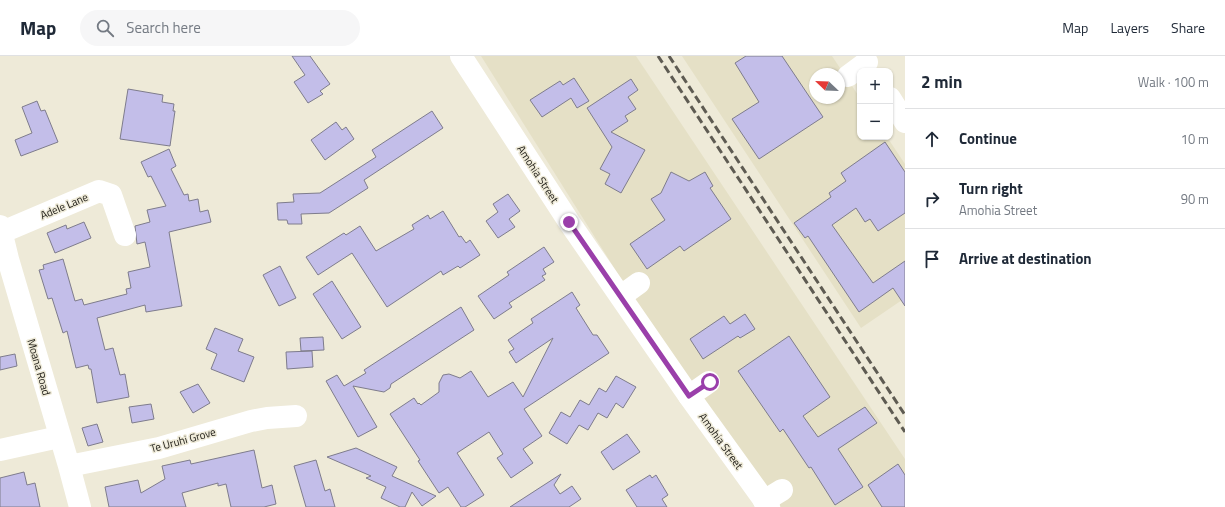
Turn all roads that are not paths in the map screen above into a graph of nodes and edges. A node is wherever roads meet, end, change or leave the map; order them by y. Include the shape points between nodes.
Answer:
1 (461, 56) edge
2 (868, 63) edge
3 (848, 76) dead end
4 (893, 103) edge
5 (905, 122) edge
6 (0, 226) edge
7 (0, 232) edge
8 (125, 235) dead end
9 (639, 283) dead end
10 (621, 296) junction
11 (710, 382) dead end
12 (689, 396) junction
13 (296, 416) dead end
14 (59, 437) junction
15 (0, 450) edge
16 (69, 466) junction
17 (772, 499) edge
18 (80, 507) edge

1 - 10 street, Amohia Street via 569,222
2 - 3 street
4 - 5 street
6 - 7 street, Moana Road
7 - 8 street, Adele Lane via 99,192 111,195
7 - 14 street, Moana Road
9 - 10 street
10 - 12 street, Amohia Street
11 - 12 street
12 - 17 street, Amohia Street
13 - 16 street, Te Uruhi Grove via 250,421 159,448
14 - 15 street
14 - 16 street, Moana Road
16 - 18 street, Moana Road

